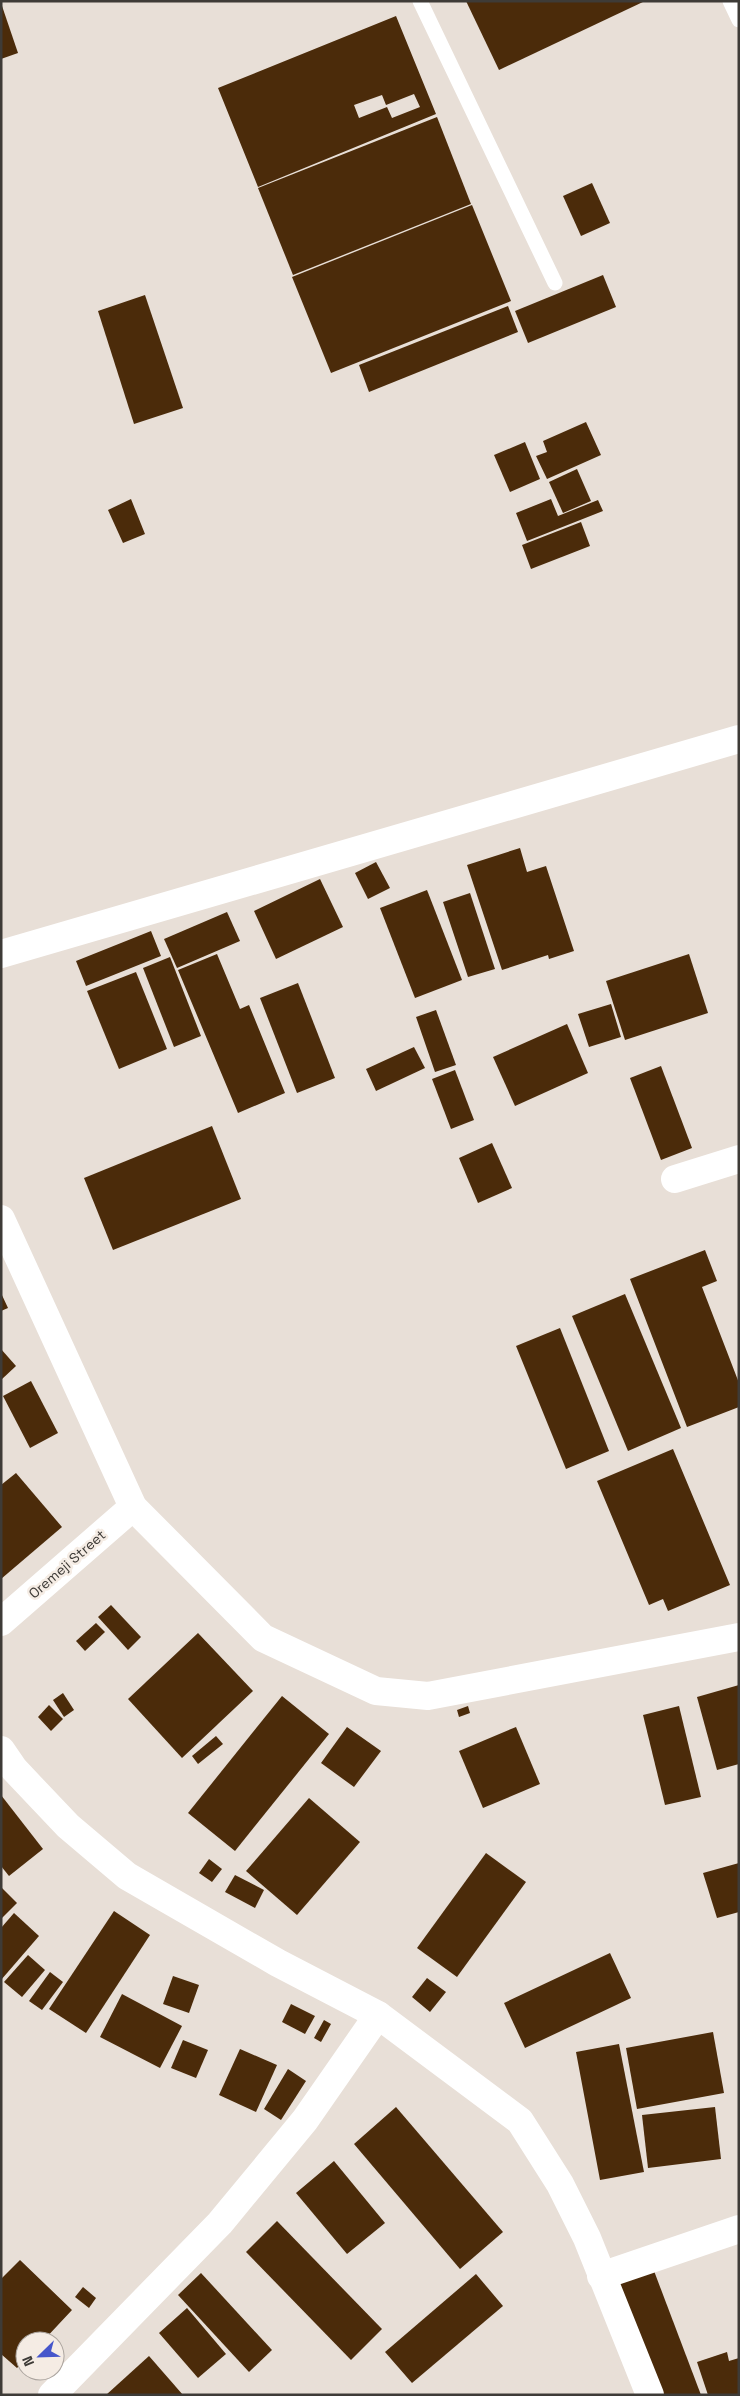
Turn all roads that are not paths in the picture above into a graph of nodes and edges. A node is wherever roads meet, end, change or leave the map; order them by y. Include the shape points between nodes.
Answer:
1 (420, 1) edge
2 (730, 1) edge
3 (739, 20) edge
4 (556, 283) dead end
5 (739, 739) edge
6 (1, 954) edge
7 (739, 1159) edge
8 (675, 1179) dead end
9 (1, 1219) edge
10 (133, 1507) junction
11 (1, 1622) edge
12 (739, 1636) edge
13 (1, 1750) edge
14 (378, 2015) junction
15 (739, 2229) edge
16 (601, 2276) junction
17 (52, 2395) edge
18 (650, 2395) edge

1 - 4 lane
2 - 3 lane
5 - 6 street
7 - 8 street
9 - 10 street
10 - 11 street, Oremeji Street
10 - 12 street via 263,1638 376,1691 428,1696
13 - 14 street via 14,1769 68,1826 126,1876 278,1963
14 - 16 street via 520,2121 560,2184 587,2238
14 - 17 street via 305,2120 220,2222
15 - 16 street
16 - 18 street

